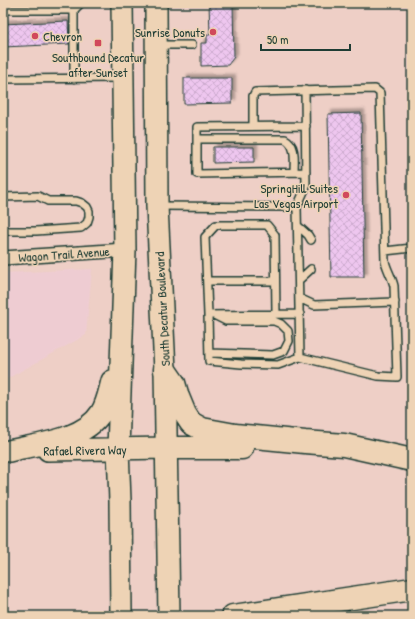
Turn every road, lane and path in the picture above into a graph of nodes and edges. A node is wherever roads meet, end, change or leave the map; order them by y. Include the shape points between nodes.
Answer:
1 (81, 3) edge
2 (122, 3) edge
3 (156, 3) edge
4 (3, 10) edge
5 (74, 10) junction
6 (192, 45) dead end
7 (156, 46) junction
8 (123, 78) junction
9 (74, 79) junction
10 (3, 80) edge
11 (305, 90) junction
12 (253, 126) junction
13 (306, 126) junction
14 (197, 139) junction
15 (294, 172) junction
16 (306, 172) junction
17 (3, 196) edge
18 (157, 206) junction
19 (297, 207) junction
20 (298, 226) junction
21 (3, 231) edge
22 (311, 240) dead end
23 (412, 248) edge
24 (125, 250) junction
25 (385, 251) junction
26 (3, 258) edge
27 (311, 269) dead end
28 (275, 280) junction
29 (299, 280) junction
30 (206, 281) junction
31 (299, 298) junction
32 (395, 302) junction
33 (211, 314) junction
34 (276, 314) junction
35 (300, 314) junction
36 (121, 350) junction
37 (209, 353) junction
38 (300, 357) junction
39 (165, 370) junction
40 (305, 442) junction
41 (167, 448) junction
42 (118, 449) junction
43 (6, 452) edge
44 (412, 460) edge
45 (412, 590) edge
46 (121, 616) edge
47 (169, 616) edge
48 (233, 616) edge

1 - 5 lane
2 - 8 main road
3 - 7 main road, South Decatur Boulevard
4 - 5 lane
5 - 9 lane
6 - 7 lane
7 - 18 main road, South Decatur Boulevard
8 - 9 lane
8 - 24 main road
9 - 10 lane
11 - 12 lane via 255,92
11 - 13 lane
11 - 25 lane via 375,89 380,93
12 - 13 lane
12 - 14 lane via 197,127
13 - 16 lane
14 - 15 lane via 286,139 293,146
14 - 15 lane via 197,174
15 - 16 lane
16 - 19 lane via 306,187
17 - 21 lane via 38,196 48,202 76,201 82,203 89,211 87,223 81,228
18 - 19 lane
18 - 39 main road, South Decatur Boulevard
19 - 20 lane
20 - 22 lane
20 - 29 lane
23 - 25 lane
24 - 26 street, Wagon Trail Avenue
24 - 36 main road
25 - 32 lane via 387,271 394,286
27 - 29 lane
28 - 30 lane
28 - 30 lane via 275,235 266,225 216,225 205,237
28 - 34 lane
29 - 31 lane
30 - 33 lane
31 - 32 lane via 314,305
31 - 35 lane
32 - 38 lane via 397,377 378,376
33 - 34 lane
33 - 37 lane
33 - 37 lane via 226,321 274,321 288,331 289,341 284,351 273,355
34 - 35 lane
35 - 38 lane
36 - 42 main road
36 - 43 main road via 105,406 91,425 75,435
37 - 38 lane via 209,361 278,366
39 - 40 highway via 174,384 185,414 195,426 215,432
39 - 41 main road, South Decatur Boulevard
40 - 41 highway via 256,448
40 - 44 highway via 344,445
41 - 42 main road, Rafael Rivera Way
41 - 47 main road, South Decatur Boulevard
42 - 43 main road, Rafael Rivera Way
42 - 46 main road
45 - 48 highway

